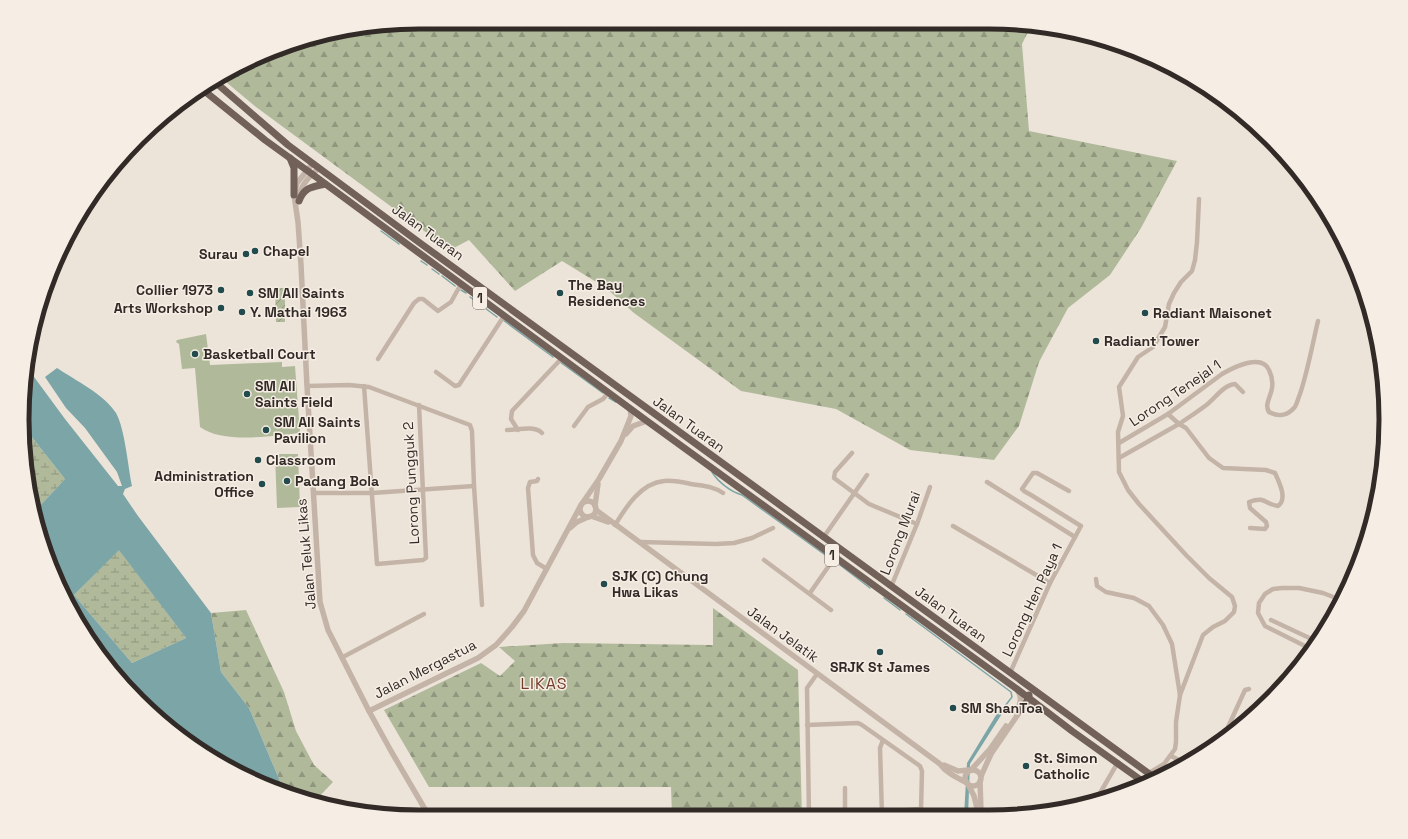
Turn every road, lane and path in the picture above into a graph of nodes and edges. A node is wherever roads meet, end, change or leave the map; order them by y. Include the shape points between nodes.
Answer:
1 (218, 85) edge
2 (207, 93) edge
3 (290, 158) junction
4 (312, 163) junction
5 (319, 168) junction
6 (309, 172) junction
7 (325, 184) junction
8 (297, 198) junction
9 (1199, 199) dead end
10 (420, 243) junction
11 (415, 250) junction
12 (462, 284) junction
13 (504, 316) junction
14 (1318, 321) dead end
15 (378, 359) dead end
16 (560, 360) junction
17 (436, 372) dead end
18 (307, 386) junction
19 (364, 386) junction
20 (609, 392) junction
21 (1243, 392) dead end
22 (635, 400) junction
23 (419, 405) junction
24 (630, 408) junction
25 (1168, 414) junction
26 (647, 421) junction
27 (1179, 424) junction
28 (574, 426) dead end
29 (507, 430) dead end
30 (518, 430) junction
31 (542, 433) dead end
32 (621, 441) junction
33 (1119, 443) junction
34 (852, 453) dead end
35 (1119, 458) junction
36 (867, 475) dead end
37 (538, 479) dead end
38 (599, 479) junction
39 (987, 482) dead end
40 (474, 486) junction
41 (930, 487) dead end
42 (422, 489) junction
43 (1070, 491) dead end
44 (856, 492) junction
45 (313, 493) junction
46 (372, 493) junction
47 (723, 494) dead end
48 (581, 505) junction
49 (595, 508) junction
50 (590, 517) junction
51 (614, 524) junction
52 (917, 524) junction
53 (953, 526) dead end
54 (569, 528) junction
55 (773, 528) dead end
56 (1250, 528) dead end
57 (816, 532) junction
58 (1075, 537) junction
59 (823, 538) junction
60 (639, 542) junction
61 (835, 557) junction
62 (764, 560) dead end
63 (547, 569) junction
64 (1096, 579) dead end
65 (1050, 583) junction
66 (891, 587) junction
67 (810, 593) junction
68 (1336, 598) edge
69 (482, 605) dead end
70 (831, 610) dead end
71 (424, 614) dead end
72 (1271, 620) dead end
73 (1311, 639) edge
74 (1306, 646) edge
75 (343, 657) junction
76 (988, 658) junction
77 (1010, 673) junction
78 (817, 674) junction
79 (1017, 689) junction
80 (1249, 689) dead end
81 (1180, 695) junction
82 (1028, 698) junction
83 (1041, 708) junction
84 (1021, 710) junction
85 (369, 711) junction
86 (807, 725) junction
87 (1228, 728) edge
88 (883, 740) junction
89 (1171, 756) junction
90 (1180, 760) edge
91 (1118, 762) junction
92 (940, 764) junction
93 (970, 770) junction
94 (1149, 773) joint
95 (980, 778) junction
96 (1140, 779) edge
97 (968, 784) junction
98 (845, 788) dead end
99 (1100, 794) edge
100 (425, 810) edge
101 (809, 810) edge
102 (845, 810) edge
103 (882, 810) edge
104 (911, 810) edge
105 (978, 810) edge
106 (981, 810) edge

1 - 4 main road, Jalan Tuaran / 1
2 - 3 main road, Jalan Tuaran / 1
3 - 6 main road, Jalan Tuaran / 1
3 - 8 main road via 294,168
4 - 5 main road, Jalan Tuaran / 1
4 - 6 street
5 - 6 street
5 - 10 main road, Jalan Tuaran / 1
6 - 7 main road, Jalan Tuaran / 1
6 - 8 street via 297,183
7 - 8 main road via 308,189
7 - 11 main road, Jalan Tuaran / 1
8 - 18 street, Jalan Teluk Likas
9 - 33 street via 1198,242 1192,271 1174,293 1161,334 1152,347 1138,357 1119,387 1123,416 1119,425
10 - 11 main road
10 - 22 main road, Jalan Tuaran / 1
11 - 12 main road, Jalan Tuaran / 1
12 - 13 main road, Jalan Tuaran / 1
12 - 15 street via 451,302 438,311 423,299 414,303
13 - 16 main road, Jalan Tuaran / 1
13 - 17 street via 459,385 455,386
14 - 25 street, Lorong Tenejal 1 via 1303,384 1295,407 1290,412 1282,416 1269,412 1266,406 1272,389 1271,374 1267,365 1257,361 1231,368
16 - 20 main road, Jalan Tuaran / 1
16 - 30 street via 512,411 511,419
18 - 19 street
18 - 45 street, Jalan Teluk Likas
19 - 23 street
19 - 46 street
20 - 24 main road, Jalan Tuaran / 1
20 - 28 street via 603,399 588,407
21 - 27 street via 1235,384 1231,384 1207,405
22 - 26 main road via 647,413
22 - 57 main road, Jalan Tuaran / 1
23 - 40 street via 470,425
23 - 42 street, Lorong Pungguk 2
24 - 26 main road, Jalan Tuaran / 1
24 - 32 street, Jalan Mergastua via 631,416
25 - 27 street
25 - 33 street, Lorong Tenejal 1
26 - 32 street, Jalan Mergastua via 631,428
26 - 61 main road, Jalan Tuaran / 1
27 - 35 street
27 - 56 street via 1186,428 1209,458 1223,468 1266,470 1275,473 1282,503 1278,506 1258,499 1249,502 1250,508 1266,522 1267,526 1265,529
29 - 30 street
30 - 31 street via 538,430
32 - 38 street, Jalan Mergastua
33 - 35 street
34 - 44 street via 833,476
35 - 81 street via 1119,472 1135,500 1186,555 1232,597 1236,606 1225,621 1203,635
36 - 44 street
37 - 63 street via 530,482 528,488 533,555 537,563
38 - 48 street, Jalan Mergastua
38 - 49 street, Jalan Mergastua
39 - 58 street
40 - 42 street
40 - 69 street
41 - 52 street, Lorong Murai
42 - 46 street
42 - 46 street, Lorong Pungguk 2 via 426,558 377,564
43 - 58 street via 1037,473 1033,473 1022,489 1081,526
44 - 52 street via 870,504
44 - 59 street
45 - 46 street
45 - 75 street, Jalan Teluk Likas via 320,602 328,630
47 - 51 street via 710,486 670,481 655,482 633,499
48 - 49 street via 590,501
48 - 50 street via 582,515
48 - 54 street, Jalan Mergastua
49 - 50 street via 595,513
49 - 51 street, Jalan Jelatik
50 - 51 street, Jalan Jelatik
50 - 54 street
51 - 60 street, Jalan Jelatik
52 - 66 street, Lorong Murai
53 - 65 street
54 - 63 street, Jalan Mergastua
55 - 60 street via 734,543
57 - 59 main road, Jalan Tuaran / 1
57 - 61 main road via 818,538
58 - 65 street, Lorong Hen Paya 1
59 - 66 main road, Jalan Tuaran / 1
60 - 78 street, Jalan Jelatik
61 - 67 street
61 - 79 main road, Jalan Tuaran / 1
62 - 67 street
63 - 85 street, Jalan Mergastua via 524,611 496,645 478,658
64 - 81 street via 1097,586 1106,592 1134,598 1149,606 1163,625 1172,644
65 - 77 street, Lorong Hen Paya 1
66 - 76 main road, Jalan Tuaran / 1
67 - 70 street
68 - 74 street via 1299,588 1274,589 1265,594 1259,603 1258,613 1265,626
71 - 75 street
72 - 73 street
75 - 85 street, Jalan Teluk Likas
76 - 77 main road, Jalan Tuaran / 1
76 - 82 main road via 1027,690
77 - 94 main road, Jalan Tuaran / 1
78 - 86 street via 807,688
78 - 92 street, Jalan Jelatik
79 - 82 main road, Jalan Tuaran / 1
79 - 93 street via 1021,697 1018,708 990,749
80 - 87 street via 1245,690
81 - 89 street via 1175,749
82 - 83 main road, Jalan Tuaran / 1
82 - 84 main road
83 - 84 street via 1030,706
83 - 91 main road, Jalan Tuaran / 1
84 - 95 street via 991,754
85 - 100 street, Jalan Teluk Likas
86 - 88 street via 858,724
86 - 101 street
88 - 103 street via 880,748
88 - 104 street via 920,766 922,807
89 - 90 street
89 - 94 street via 1164,764
91 - 96 main road, Jalan Tuaran / 1
91 - 99 street
92 - 93 street, Jalan Jelatik via 958,771
92 - 97 street, Jalan Jelatik
93 - 95 street via 976,770
93 - 97 street via 965,776
95 - 97 street via 975,785
95 - 106 street
97 - 105 street
98 - 102 street

